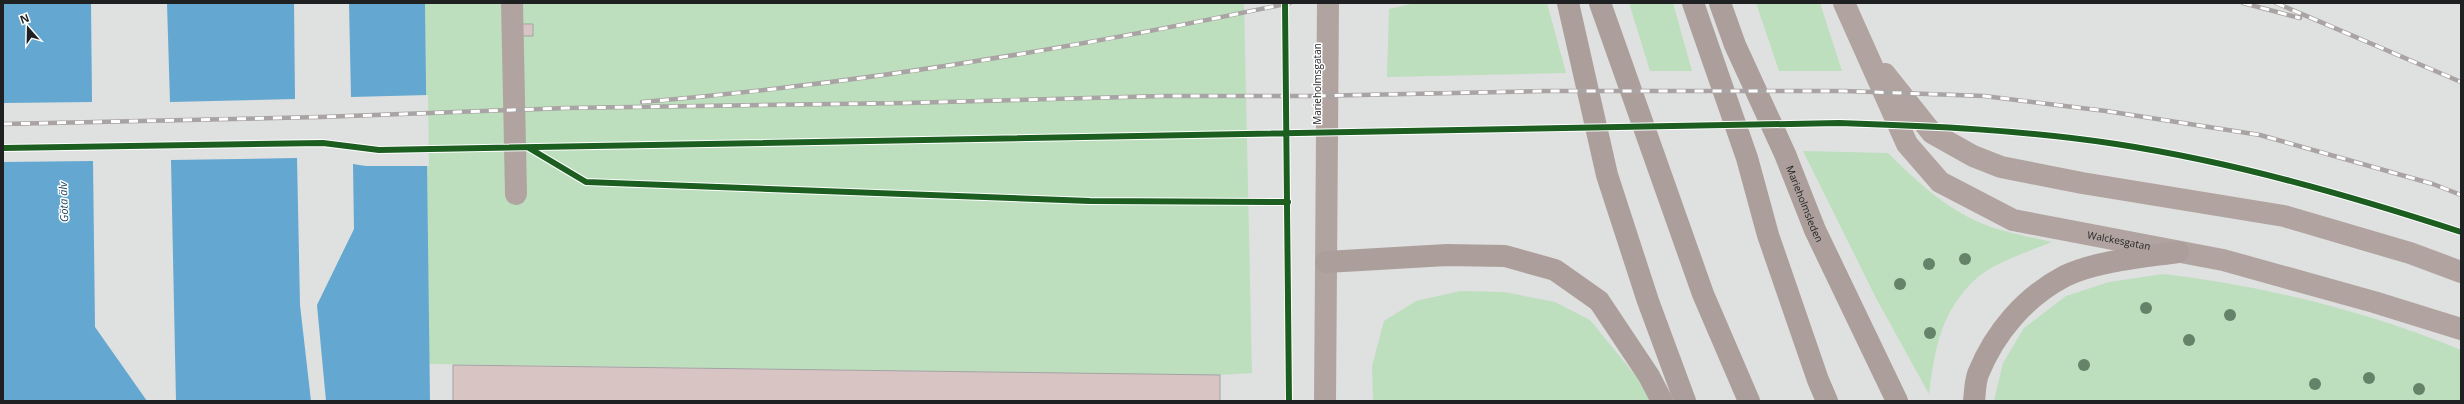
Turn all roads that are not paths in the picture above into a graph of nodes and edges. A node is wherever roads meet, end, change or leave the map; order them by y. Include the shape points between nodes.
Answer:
1 (512, 3) edge
2 (1328, 3) edge
3 (1568, 3) edge
4 (1600, 3) edge
5 (1693, 3) edge
6 (1720, 3) edge
7 (1844, 3) edge
8 (1860, 40) junction
9 (516, 194) dead end
10 (2178, 252) junction
11 (1326, 262) junction
12 (2461, 272) edge
13 (2461, 329) edge
14 (1325, 401) edge
15 (1662, 401) edge
16 (1685, 401) edge
17 (1749, 401) edge
18 (1827, 401) edge
19 (1897, 401) edge
20 (1974, 401) edge

1 - 9 street
2 - 11 street, Marieholmsgatan
3 - 16 highway via 1606,175
4 - 17 highway via 1703,294
5 - 18 highway via 1747,158 1768,234
6 - 19 highway, Marieholmsleden via 1735,45 1785,154 1815,230
7 - 8 street, Walckesgatan
8 - 10 street, Walckesgatan via 1907,144 1940,182 2013,220
8 - 12 street, Walckesgatan via 1932,132 1973,156 2002,167 2075,182 2284,216 2410,253
10 - 13 street, Walckesgatan via 2222,260
10 - 20 highway via 2117,260 2066,276 2032,298 2002,328 1978,375
11 - 14 street, Marieholmsgatan
11 - 15 highway via 1447,255 1505,256 1555,270 1600,301 1649,376

